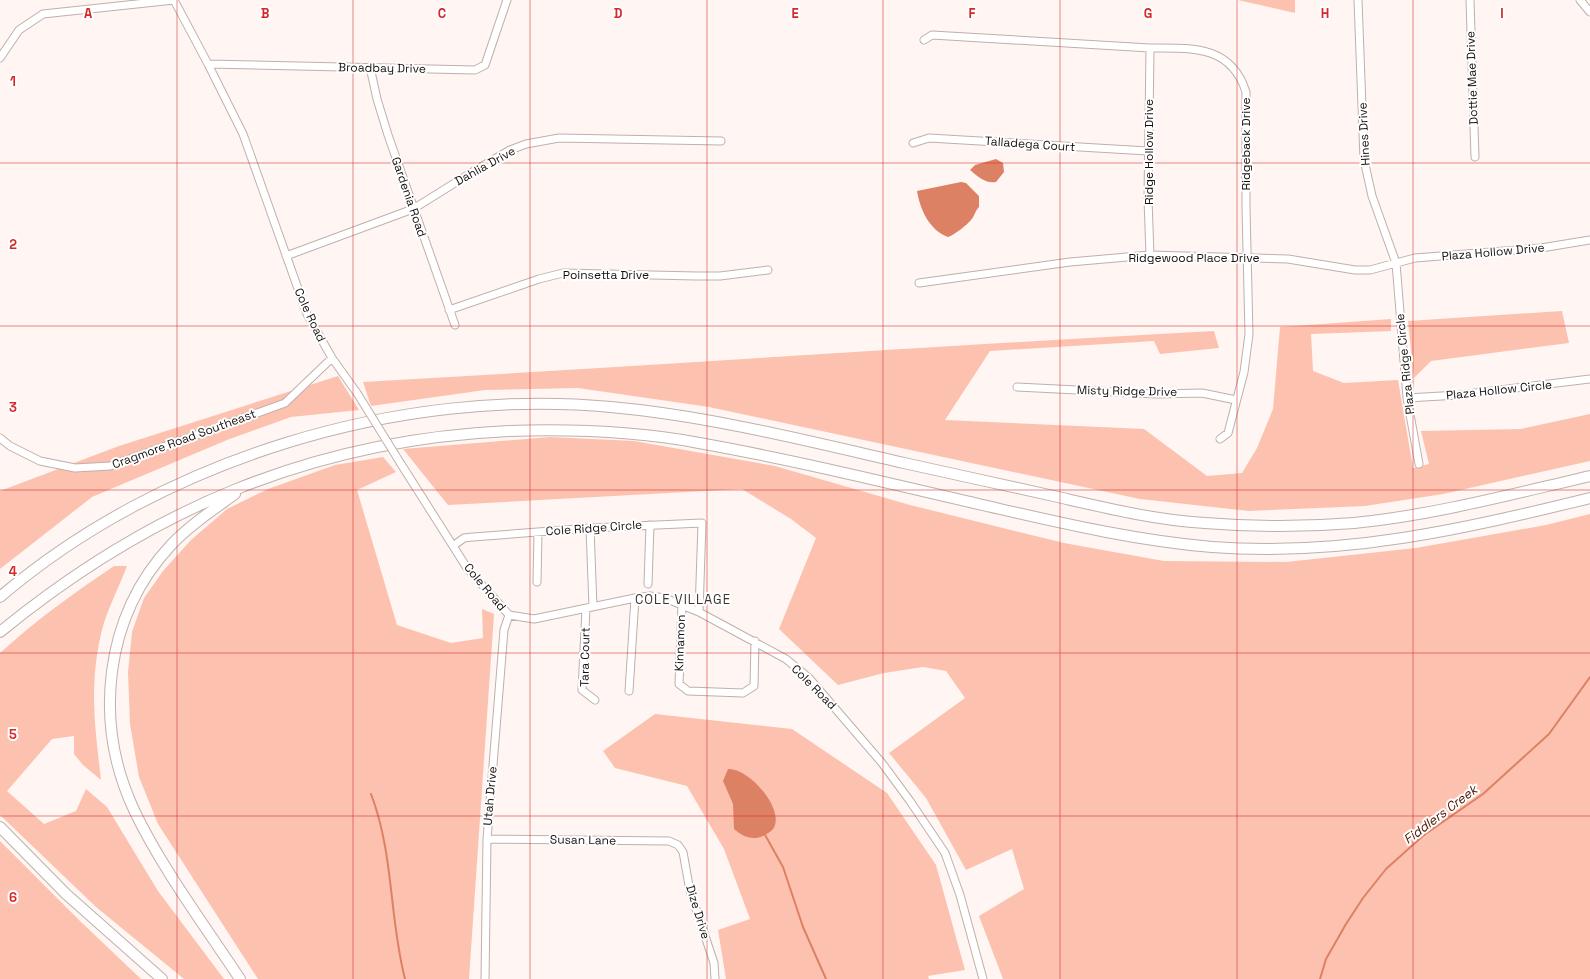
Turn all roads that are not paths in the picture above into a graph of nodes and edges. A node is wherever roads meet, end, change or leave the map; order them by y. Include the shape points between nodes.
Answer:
1 (174, 0) edge
2 (506, 0) edge
3 (1358, 0) edge
4 (1470, 0) edge
5 (1580, 0) edge
6 (1590, 12) edge
7 (924, 40) dead end
8 (1150, 48) junction
9 (0, 58) edge
10 (208, 64) junction
11 (370, 67) junction
12 (721, 140) dead end
13 (913, 143) dead end
14 (1148, 151) junction
15 (1475, 157) dead end
16 (413, 209) junction
17 (1590, 240) edge
18 (1150, 255) junction
19 (286, 256) junction
20 (1246, 257) junction
21 (1396, 262) junction
22 (768, 270) dead end
23 (919, 283) dead end
24 (449, 310) junction
25 (455, 325) dead end
26 (332, 358) junction
27 (1590, 379) edge
28 (1017, 387) dead end
29 (1407, 398) junction
30 (1236, 400) junction
31 (0, 438) edge
32 (1220, 440) dead end
33 (1419, 464) dead end
34 (1590, 476) edge
35 (253, 482) junction
36 (1590, 498) edge
37 (650, 525) junction
38 (590, 528) junction
39 (538, 532) junction
40 (453, 546) junction
41 (537, 582) dead end
42 (648, 584) dead end
43 (0, 597) edge
44 (635, 598) junction
45 (682, 605) junction
46 (591, 607) junction
47 (699, 612) junction
48 (509, 615) junction
49 (0, 632) edge
50 (755, 645) junction
51 (629, 691) dead end
52 (595, 700) dead end
53 (0, 827) edge
54 (487, 839) junction
55 (678, 845) joint
56 (162, 979) edge
57 (240, 979) edge
58 (485, 979) edge
59 (715, 979) edge
60 (983, 979) edge

1 - 9 street via 43,14 19,30
1 - 10 street, Cole Road
2 - 11 street, Broadbay Drive via 485,65 475,70
3 - 21 street, Hines Drive via 1364,160 1372,196
4 - 15 street, Dottie Mae Drive
5 - 6 street
7 - 8 street, Ridgeback Drive via 932,35
8 - 14 street, Ridge Hollow Drive
8 - 20 street, Ridgeback Drive via 1205,51 1221,56 1232,65 1241,78 1246,92
10 - 11 street, Broadbay Drive
10 - 19 street, Cole Road via 243,134
11 - 16 street, Gardenia Road via 376,99
12 - 16 street, Dahlia Drive via 559,138 526,144 474,170
13 - 14 street, Talladega Court via 929,138
14 - 18 street, Ridge Hollow Drive
16 - 19 street, Dahlia Drive
16 - 24 street, Gardenia Road
17 - 21 street, Plaza Hollow Drive via 1541,248 1415,258
18 - 20 street, Ridgewood Place Drive
18 - 23 street, Ridgewood Place Drive via 1070,262
19 - 26 street, Cole Road via 307,314
20 - 21 street, Ridgewood Place Drive via 1294,260 1362,270 1377,269
20 - 30 street, Ridgeback Drive via 1249,334 1245,366
21 - 29 street, Plaza Ridge Circle
22 - 24 street, Poinsetta Drive via 704,276 563,273
24 - 25 street, Gardenia Road
26 - 31 street, Cragmore Road Southeast via 285,403 110,466 75,468 40,461
26 - 40 street, Cole Road, bridge
27 - 29 street, Plaza Hollow Circle via 1459,395
28 - 30 street, Misty Ridge Drive via 1157,394 1202,393
29 - 33 street, Plaza Ridge Circle
30 - 32 street, Ridgeback Drive via 1228,433
34 - 43 highway via 1427,513 1353,523 1276,526 1201,523 1128,513 681,415 550,404 462,407 388,418 315,434 262,450 214,469 169,488 101,525
35 - 36 highway via 310,462 420,439 485,432 554,430 624,433 695,442 1090,530 1216,547 1323,547 1409,538 1475,526
35 - 49 highway via 175,516 122,546 71,577
35 - 57 highway via 186,530 146,578 135,595 122,628 112,666 109,698 114,751 134,810 171,874
37 - 38 street, Cole Ridge Circle
37 - 42 street, Cole Ridge Circle
37 - 47 street, Cole Ridge Circle via 702,523
38 - 39 street, Cole Ridge Circle
38 - 46 street
39 - 40 street, Cole Ridge Circle via 464,538
39 - 41 street
40 - 48 street, Cole Road via 467,568
44 - 45 street, Cole Road via 666,598
44 - 46 street, Cole Road
44 - 51 street
45 - 47 street, Cole Road
45 - 50 street, Kinnamon via 679,684 688,691 743,693 754,686
46 - 48 street, Cole Road via 534,619
46 - 52 street, Tara Court via 582,690
47 - 50 street, Cole Road
48 - 54 street, Utah Drive via 504,630
50 - 60 street, Cole Road via 786,659 809,678 882,763 936,837 950,866
53 - 56 highway via 66,894
54 - 55 street, Susan Lane via 669,841
54 - 58 street, Utah Drive
55 - 59 street, Dize Drive via 683,852 690,891 714,963

